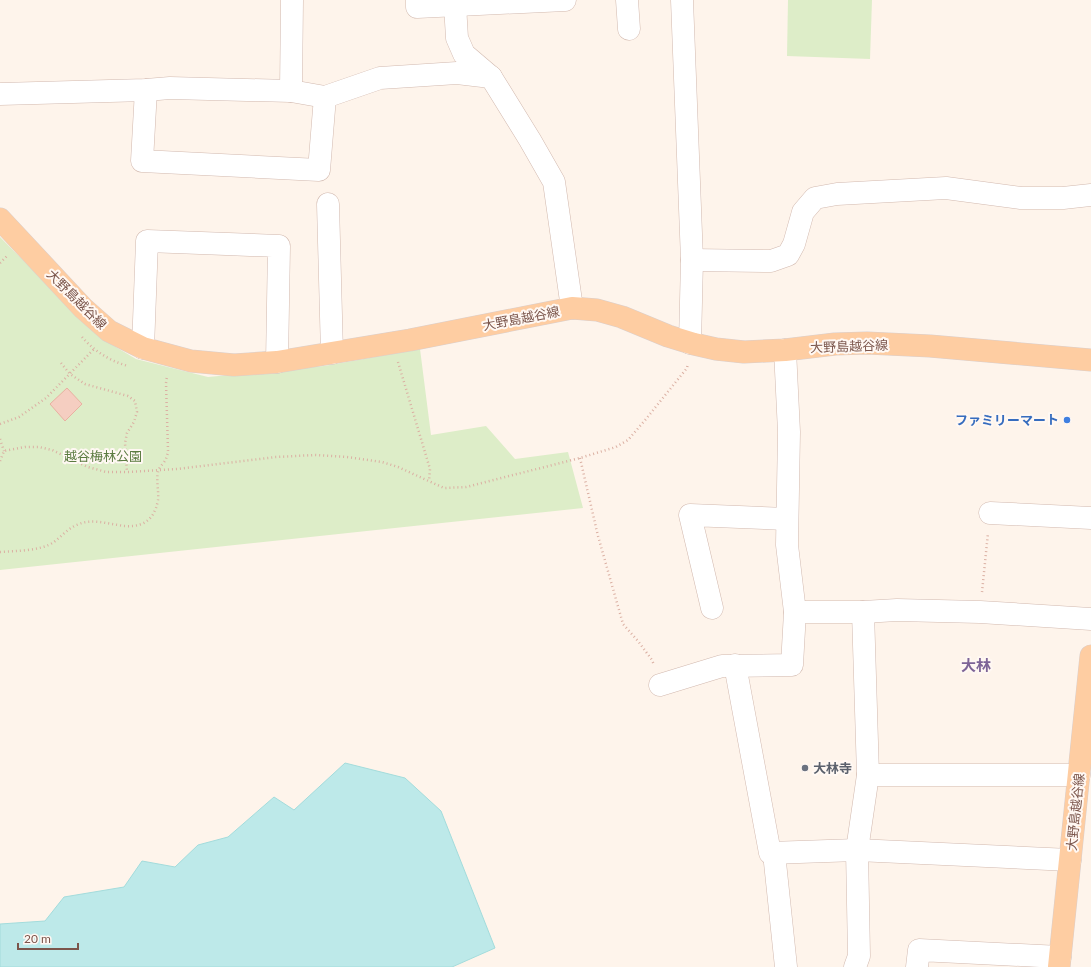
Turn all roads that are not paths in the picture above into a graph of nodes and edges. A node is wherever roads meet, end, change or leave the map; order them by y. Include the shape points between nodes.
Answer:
1 (292, 0) edge
2 (417, 0) edge
3 (565, 0) edge
4 (627, 0) edge
5 (682, 0) edge
6 (455, 5) junction
7 (628, 29) dead end
8 (491, 77) junction
9 (146, 90) junction
10 (291, 91) junction
11 (0, 94) edge
12 (325, 97) junction
13 (1091, 195) edge
14 (328, 204) dead end
15 (0, 219) edge
16 (692, 260) junction
17 (572, 308) junction
18 (143, 348) junction
19 (785, 350) junction
20 (690, 352) junction
21 (332, 353) junction
22 (1091, 360) edge
23 (277, 362) junction
24 (990, 513) road end
25 (1091, 518) edge
26 (786, 519) junction
27 (712, 608) dead end
28 (795, 612) junction
29 (863, 612) junction
30 (1091, 619) edge
31 (1091, 656) edge
32 (735, 665) junction
33 (660, 685) road end
34 (868, 775) junction
35 (1083, 777) edge
36 (857, 850) junction
37 (774, 853) junction
38 (1070, 860) junction
39 (1059, 962) edge
40 (786, 967) edge
41 (855, 967) edge
42 (917, 967) edge

1 - 10 street
2 - 6 street via 417,7
3 - 6 street
4 - 7 street
5 - 16 street
6 - 8 street via 457,38 464,54
8 - 12 street via 457,73 380,78
8 - 17 street via 554,182
9 - 10 street via 170,88
9 - 11 street
9 - 12 street via 142,161 319,170
10 - 12 street
13 - 16 street via 1021,198 946,188 837,194 815,198 803,212 794,244 788,255 771,261
14 - 21 street
15 - 18 main road, 大野島越谷線 via 88,313 109,331
16 - 20 street
17 - 20 main road, 大野島越谷線 via 597,310 622,317 668,336
17 - 21 main road, 大野島越谷線 via 418,339
18 - 23 main road, 大野島越谷線 via 190,361 234,365
18 - 23 street via 147,242 279,246
19 - 20 main road, 大野島越谷線 via 744,352 716,349
19 - 22 main road, 大野島越谷線 via 867,343
19 - 26 street via 789,432
21 - 23 main road, 大野島越谷線
24 - 25 street
26 - 27 street via 690,514
26 - 28 street via 786,545
28 - 29 street
28 - 32 street via 792,665
29 - 30 street via 980,612
29 - 34 street
31 - 35 main road, 大野島越谷線
32 - 33 street via 722,666
32 - 37 street via 770,853
34 - 35 street
34 - 36 street
35 - 38 main road, 大野島越谷線
36 - 37 street
36 - 38 street
36 - 41 street via 859,956
37 - 40 street
38 - 39 main road, 大野島越谷線
39 - 42 street via 919,950

